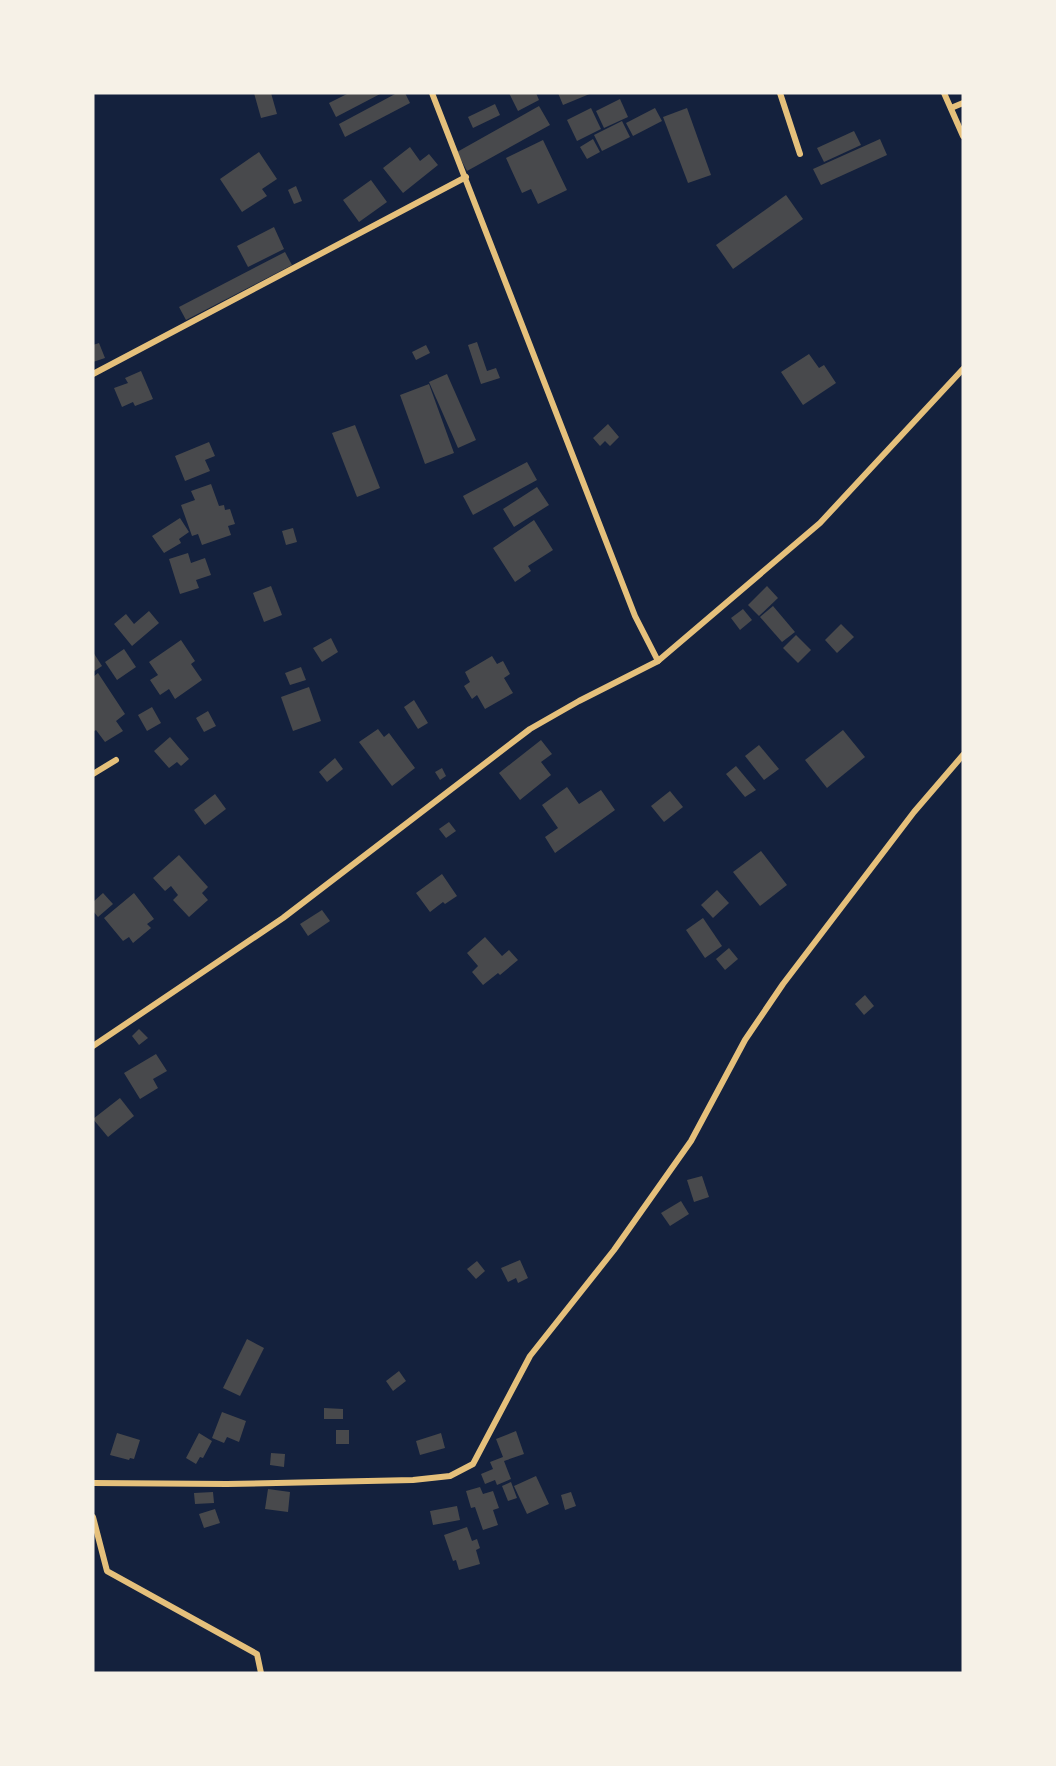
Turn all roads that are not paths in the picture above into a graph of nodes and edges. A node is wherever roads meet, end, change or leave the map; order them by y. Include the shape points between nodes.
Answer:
1 (432, 93) edge
2 (780, 93) edge
3 (944, 93) edge
4 (963, 103) edge
5 (951, 108) junction
6 (963, 136) edge
7 (800, 154) dead end
8 (466, 177) junction
9 (963, 369) edge
10 (93, 374) edge
11 (658, 661) junction
12 (963, 755) edge
13 (116, 760) dead end
14 (93, 774) edge
15 (93, 1046) edge
16 (93, 1483) edge
17 (93, 1517) edge
18 (261, 1673) edge

1 - 8 street
2 - 7 street
3 - 5 street
4 - 5 street
5 - 6 street
8 - 10 street
8 - 11 street via 635,616
9 - 11 street via 820,523
11 - 15 street via 530,729 283,918
12 - 16 street via 914,812 783,984 745,1040 691,1141 614,1250 530,1356 472,1464 450,1476 413,1480
13 - 14 street
17 - 18 street via 106,1571 257,1654

